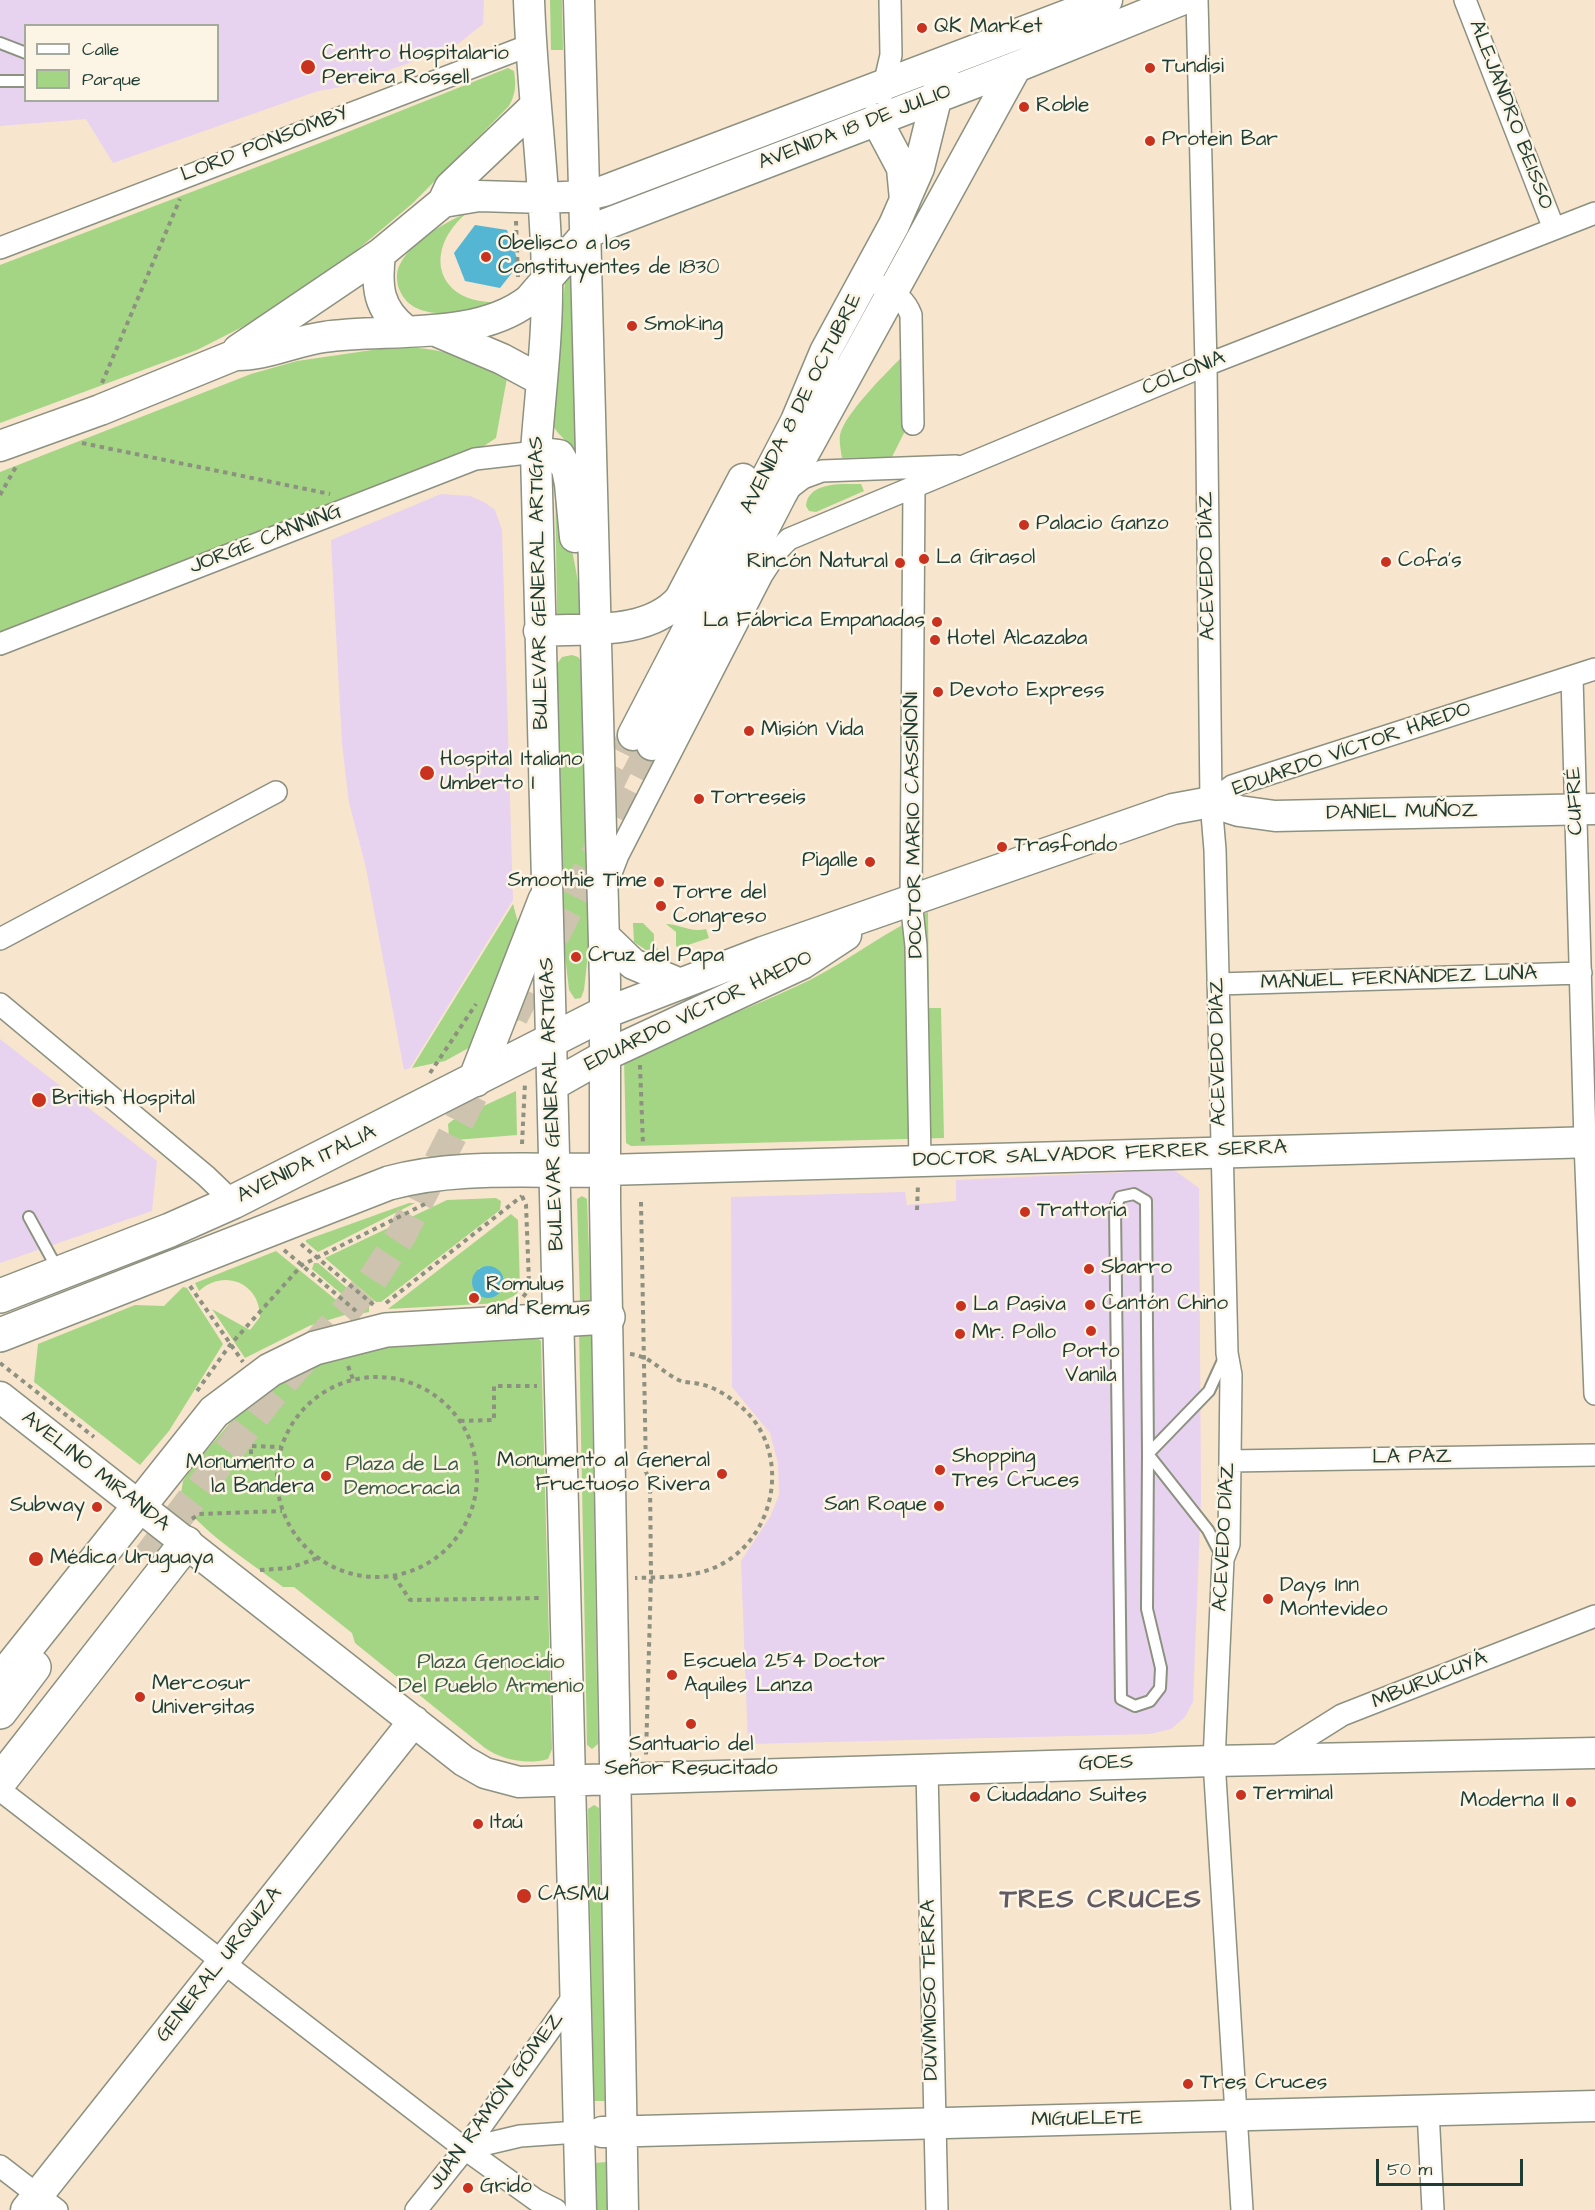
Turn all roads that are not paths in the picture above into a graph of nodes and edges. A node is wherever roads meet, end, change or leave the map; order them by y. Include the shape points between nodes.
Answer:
1 (529, 0) edge
2 (579, 0) edge
3 (890, 0) edge
4 (1107, 0) edge
5 (1181, 0) edge
6 (1197, 0) edge
7 (1466, 0) edge
8 (0, 43) edge
9 (530, 45) junction
10 (24, 52) edge
11 (945, 63) junction
12 (1016, 67) junction
13 (0, 81) edge
14 (24, 81) edge
15 (885, 86) junction
16 (937, 96) junction
17 (534, 107) junction
18 (876, 119) junction
19 (584, 196) junction
20 (544, 198) junction
21 (905, 200) junction
22 (443, 202) junction
23 (1595, 213) edge
24 (1554, 229) junction
25 (586, 234) junction
26 (0, 248) edge
27 (380, 254) junction
28 (866, 278) junction
29 (533, 282) junction
30 (892, 292) junction
31 (405, 330) junction
32 (436, 331) junction
33 (234, 355) junction
34 (1206, 365) junction
35 (813, 377) junction
36 (541, 380) junction
37 (914, 424) dead end
38 (0, 446) edge
39 (536, 452) junction
40 (959, 466) junction
41 (914, 489) junction
42 (781, 495) junction
43 (594, 580) junction
44 (596, 628) junction
45 (539, 632) junction
46 (0, 644) edge
47 (1595, 669) edge
48 (1572, 677) junction
49 (276, 792) dead end
50 (1211, 802) junction
51 (1586, 810) edge
52 (602, 895) junction
53 (545, 900) junction
54 (911, 901) junction
55 (872, 915) junction
56 (604, 936) junction
57 (0, 939) edge
58 (1581, 973) junction
59 (678, 983) junction
60 (1218, 984) junction
61 (0, 1004) edge
62 (606, 1013) junction
63 (552, 1042) junction
64 (606, 1054) junction
65 (475, 1080) junction
66 (553, 1085) junction
67 (1590, 1142) edge
68 (1221, 1151) junction
69 (920, 1160) junction
70 (605, 1170) junction
71 (554, 1171) junction
72 (233, 1202) junction
73 (28, 1217) dead end
74 (60, 1272) junction
75 (0, 1296) edge
76 (608, 1317) junction
77 (560, 1319) junction
78 (0, 1335) edge
79 (1227, 1353) junction
80 (1595, 1394) edge
81 (0, 1397) edge
82 (1148, 1454) junction
83 (1595, 1455) edge
84 (1230, 1461) junction
85 (138, 1506) junction
86 (180, 1539) junction
87 (1223, 1559) junction
88 (1595, 1616) edge
89 (0, 1681) edge
90 (0, 1712) edge
91 (414, 1721) junction
92 (0, 1749) edge
93 (1595, 1753) edge
94 (1272, 1760) junction
95 (1214, 1761) junction
96 (927, 1770) junction
97 (617, 1779) junction
98 (0, 1781) edge
99 (572, 1781) junction
100 (0, 1790) edge
101 (222, 1960) junction
102 (576, 1993) junction
103 (1595, 2106) edge
104 (1428, 2110) junction
105 (1238, 2117) junction
106 (934, 2124) junction
107 (622, 2131) junction
108 (578, 2132) junction
109 (465, 2149) junction
110 (0, 2166) edge
111 (40, 2205) edge
112 (416, 2210) edge
113 (555, 2210) edge
114 (581, 2210) edge
115 (623, 2210) edge
116 (937, 2210) edge
117 (1242, 2210) edge
118 (1433, 2210) edge

1 - 9 main road, BULEVAR GENERAL ARTIGAS
2 - 19 main road
3 - 15 street via 891,55
4 - 11 main road, AVENIDA 18 DE JULIO
5 - 12 main road, AVENIDA 18 DE JULIO
6 - 34 street, ACEVEDO DÍAZ
7 - 24 street, ALEJANDRO BEISSO
8 - 10 lane
9 - 17 main road, BULEVAR GENERAL ARTIGAS
9 - 26 street, LORD PONSOMBY
11 - 15 main road, AVENIDA 18 DE JULIO
11 - 16 main road, AVENIDA 8 DE OCTUBRE
12 - 16 main road, AVENIDA 18 DE JULIO
12 - 30 main road, AVENIDA 8 DE OCTUBRE
13 - 14 lane
15 - 18 street
15 - 19 main road, AVENIDA 18 DE JULIO
16 - 18 main road, AVENIDA 18 DE JULIO
16 - 21 main road, AVENIDA 8 DE OCTUBRE via 920,168
17 - 20 main road, BULEVAR GENERAL ARTIGAS
17 - 22 main road via 450,187
18 - 21 main road via 902,168
18 - 25 main road, AVENIDA 18 DE JULIO
19 - 20 main road, AVENIDA 18 DE JULIO
19 - 25 main road
20 - 22 main road via 479,196
20 - 29 main road, BULEVAR GENERAL ARTIGAS
21 - 28 main road, AVENIDA 8 DE OCTUBRE
22 - 27 main road
23 - 24 street, COLONIA
24 - 34 street, COLONIA
25 - 29 main road, AVENIDA 18 DE JULIO
25 - 43 main road
27 - 31 main road via 381,299 386,312
27 - 33 main road via 241,346
28 - 30 street
28 - 35 main road, AVENIDA 8 DE OCTUBRE
29 - 32 main road via 529,300 507,313 477,324
29 - 36 main road, BULEVAR GENERAL ARTIGAS
30 - 37 street via 907,305 910,315
30 - 42 main road, AVENIDA 8 DE OCTUBRE
31 - 32 main road
31 - 33 main road via 321,338
32 - 36 main road
33 - 38 main road
34 - 40 street, COLONIA
34 - 50 street, ACEVEDO DÍAZ
35 - 42 main road, AVENIDA 8 DE OCTUBRE via 796,421 643,740
35 - 44 main road via 777,418 675,604 658,618 641,624
36 - 39 main road, BULEVAR GENERAL ARTIGAS
39 - 43 main road via 559,455 567,469 580,556
39 - 45 main road, BULEVAR GENERAL ARTIGAS
39 - 46 street, JORGE CANNING via 475,459
40 - 41 street, COLONIA
40 - 42 street, AVENIDA 8 DE OCTUBRE via 822,471 803,478
41 - 52 street, COLONIA via 800,532 779,549 632,828
41 - 54 street, DOCTOR MARIO CASSINONI
43 - 44 main road
44 - 45 main road
44 - 52 main road
45 - 53 main road, BULEVAR GENERAL ARTIGAS
47 - 48 street, EDUARDO VÍCTOR HAEDO
48 - 50 street, EDUARDO VÍCTOR HAEDO via 1232,786
48 - 51 street, CUFRÉ
49 - 57 street
50 - 51 main road, DANIEL MUÑOZ via 1275,816
50 - 54 main road, EDUARDO VÍCTOR HAEDO via 1173,809
50 - 60 street, ACEVEDO DÍAZ
51 - 58 street, CUFRÉ
52 - 56 main road
53 - 63 main road, BULEVAR GENERAL ARTIGAS
53 - 65 main road
54 - 55 main road, EDUARDO VÍCTOR HAEDO
54 - 69 street, DOCTOR MARIO CASSINONI via 916,946
55 - 59 main road, EDUARDO VÍCTOR HAEDO
55 - 64 main road, EDUARDO VÍCTOR HAEDO via 802,964
56 - 59 main road via 633,964
56 - 62 main road
58 - 60 street, MANUEL FERNÁNDEZ LUNA
58 - 67 street, CUFRÉ
59 - 62 main road, EDUARDO VÍCTOR HAEDO
60 - 68 street, ACEVEDO DÍAZ
61 - 72 street
62 - 63 main road, AVENIDA ITALIA
62 - 64 main road
63 - 65 main road, AVENIDA ITALIA
63 - 66 main road, BULEVAR GENERAL ARTIGAS
64 - 66 main road, EDUARDO VÍCTOR HAEDO
64 - 70 main road
65 - 72 main road, AVENIDA ITALIA
66 - 71 main road, BULEVAR GENERAL ARTIGAS
67 - 68 main road, DOCTOR SALVADOR FERRER SERRA
67 - 80 street, CUFRÉ
68 - 69 main road, DOCTOR SALVADOR FERRER SERRA
68 - 79 street, ACEVEDO DÍAZ
69 - 70 main road, DOCTOR SALVADOR FERRER SERRA
70 - 71 main road, AVENIDA ITALIA
70 - 76 main road
71 - 77 main road, BULEVAR GENERAL ARTIGAS
71 - 78 main road, AVENIDA ITALIA via 417,1176 389,1183
72 - 74 main road, AVENIDA ITALIA
73 - 74 lane
74 - 75 main road, AVENIDA ITALIA
76 - 77 main road
76 - 97 main road
77 - 85 main road via 386,1330 292,1357 214,1412
77 - 99 main road, BULEVAR GENERAL ARTIGAS
79 - 82 lane via 1209,1391
79 - 84 street, ACEVEDO DÍAZ via 1231,1375
81 - 85 main road, AVELINO MIRANDA
82 - 82 lane via 1146,1201 1134,1194 1120,1197 1115,1208 1121,1698 1135,1706 1150,1701 1160,1688 1161,1668 1147,1609
82 - 87 lane via 1208,1530
83 - 84 street, LA PAZ
84 - 87 street, ACEVEDO DÍAZ via 1229,1544
85 - 86 main road, AVELINO MIRANDA
85 - 89 main road
86 - 91 main road, AVELINO MIRANDA
86 - 98 main road
87 - 95 street, ACEVEDO DÍAZ
88 - 94 street, MBURUCUYÁ via 1342,1715
90 - 92 main road via 137,1552
91 - 99 main road, AVELINO MIRANDA via 485,1773 519,1782
91 - 101 main road, GENERAL URQUIZA
93 - 94 main road, GOES
94 - 95 main road, GOES
95 - 96 main road, GOES
95 - 105 street, ACEVEDO DÍAZ
96 - 97 main road, GOES
96 - 106 street, DUVIMIOSO TERRA
97 - 99 main road, AVELINO MIRANDA
97 - 107 main road
99 - 102 main road, BULEVAR GENERAL ARTIGAS
100 - 101 street
101 - 109 street
101 - 111 main road, GENERAL URQUIZA
102 - 108 main road, BULEVAR GENERAL ARTIGAS
102 - 109 street, JUAN RAMÓN GÓMEZ
103 - 104 main road, MIGUELETE
104 - 105 main road, MIGUELETE
104 - 118 street
105 - 106 main road, MIGUELETE
105 - 117 street, ACEVEDO DÍAZ
106 - 107 main road, MIGUELETE
106 - 116 street, DUVIMIOSO TERRA
107 - 108 main road, MIGUELETE
107 - 115 main road
108 - 109 street via 520,2136
108 - 114 main road, BULEVAR GENERAL ARTIGAS
109 - 112 street, JUAN RAMÓN GÓMEZ
109 - 113 street
110 - 111 street

